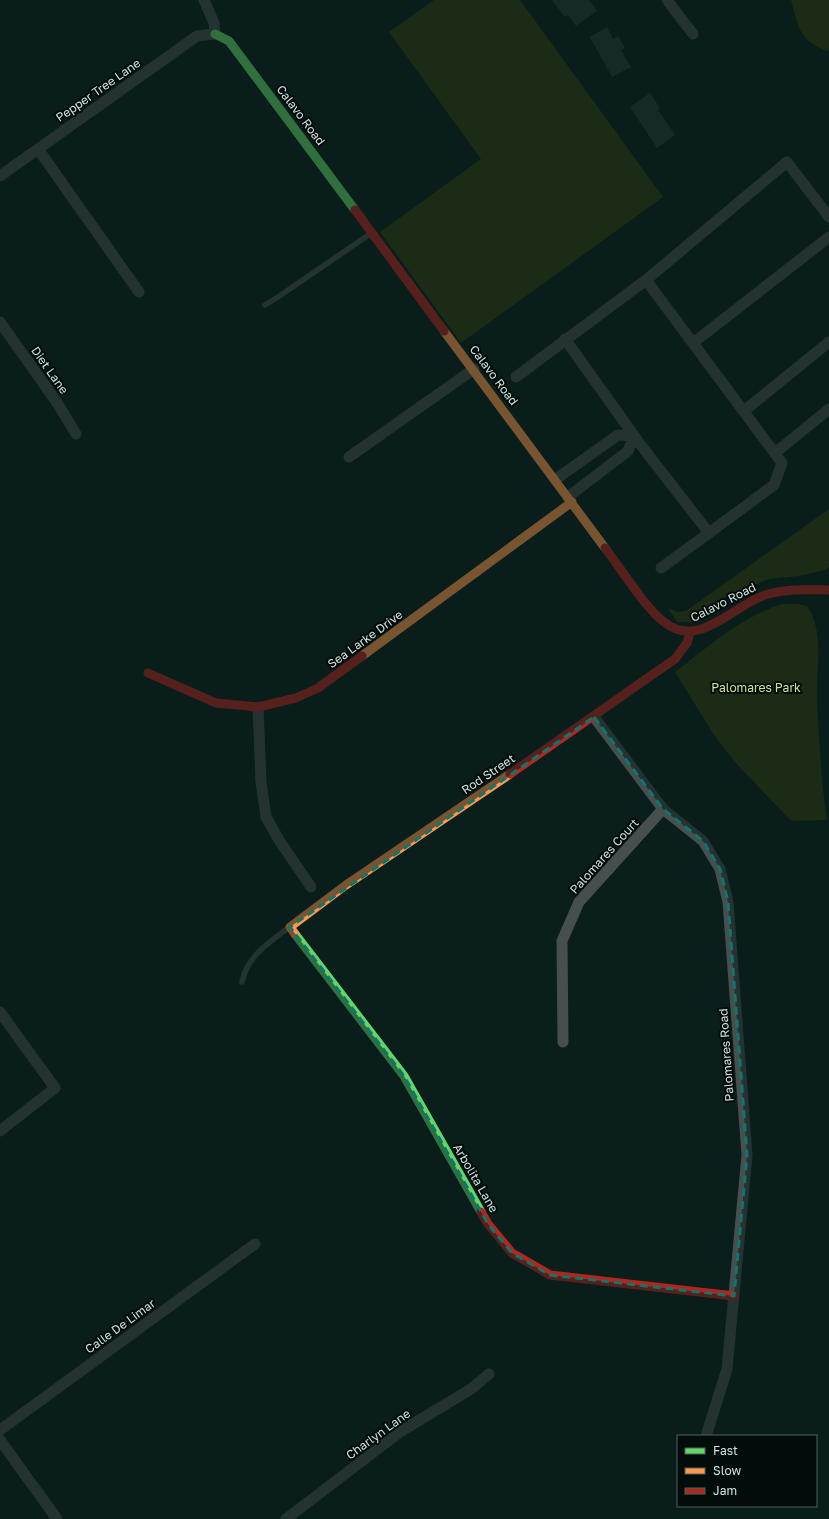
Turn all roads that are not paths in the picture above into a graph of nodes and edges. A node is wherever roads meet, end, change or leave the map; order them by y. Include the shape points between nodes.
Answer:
1 (204, 0) edge
2 (667, 0) edge
3 (216, 34) junction
4 (693, 34) dead end
5 (38, 149) junction
6 (0, 176) edge
7 (829, 217) edge
8 (372, 233) junction
9 (829, 237) edge
10 (646, 280) junction
11 (139, 292) dead end
12 (265, 305) dead end
13 (0, 322) edge
14 (565, 339) junction
15 (829, 342) edge
16 (693, 343) junction
17 (474, 369) junction
18 (516, 377) dead end
19 (829, 409) edge
20 (744, 411) junction
21 (76, 434) dead end
22 (634, 436) junction
23 (775, 453) junction
24 (349, 457) dead end
25 (556, 479) junction
26 (570, 500) junction
27 (709, 533) junction
28 (661, 568) dead end
29 (829, 590) edge
30 (690, 633) junction
31 (148, 673) dead end
32 (258, 707) junction
33 (594, 717) junction
34 (663, 809) junction
35 (311, 887) dead end
36 (290, 927) junction
37 (242, 982) dead end
38 (0, 1012) edge
39 (563, 1042) dead end
40 (0, 1131) edge
41 (256, 1244) dead end
42 (734, 1296) junction
43 (489, 1374) dead end
44 (0, 1430) edge
45 (706, 1435) edge
46 (0, 1440) edge
47 (57, 1519) edge
48 (286, 1519) edge

1 - 3 street
2 - 4 street
3 - 5 street, Pepper Tree Lane via 197,36
3 - 8 street, Calavo Road via 229,41
5 - 6 street, Pepper Tree Lane
5 - 11 street
7 - 10 street via 787,162
8 - 12 lane
8 - 17 street, Calavo Road
9 - 16 street
10 - 14 street
10 - 16 street
13 - 21 street, Diet Lane
14 - 18 street
14 - 22 street
15 - 20 street
16 - 20 street
17 - 24 street
17 - 25 street, Calavo Road
19 - 23 street
20 - 23 street
22 - 25 street via 618,435
22 - 26 street via 628,451
22 - 27 street
23 - 27 street via 782,463 774,485
25 - 26 street, Calavo Road
26 - 30 street, Calavo Road via 656,616 670,627
26 - 32 street, Sea Larke Drive via 318,688 296,698
27 - 28 street
29 - 30 street, Calavo Road via 783,590 747,602
30 - 33 street, Rod Street via 687,643 674,659
31 - 32 street, Sea Larke Drive via 216,703
32 - 35 street via 261,782 266,817
33 - 34 street, Palomares Road
33 - 36 street, Rod Street via 346,885
34 - 39 street, Palomares Court via 579,902 562,941
34 - 42 street, Palomares Road via 703,841 720,869 728,902 747,1155
36 - 37 lane via 254,955 245,969
36 - 42 street, Arbolita Lane via 404,1076 488,1224 512,1253 550,1275
38 - 40 street via 55,1088
41 - 44 street, Calle De Limar
42 - 45 street, Palomares Road via 727,1369
43 - 48 street, Charlyn Lane via 471,1389 400,1432
46 - 47 street

